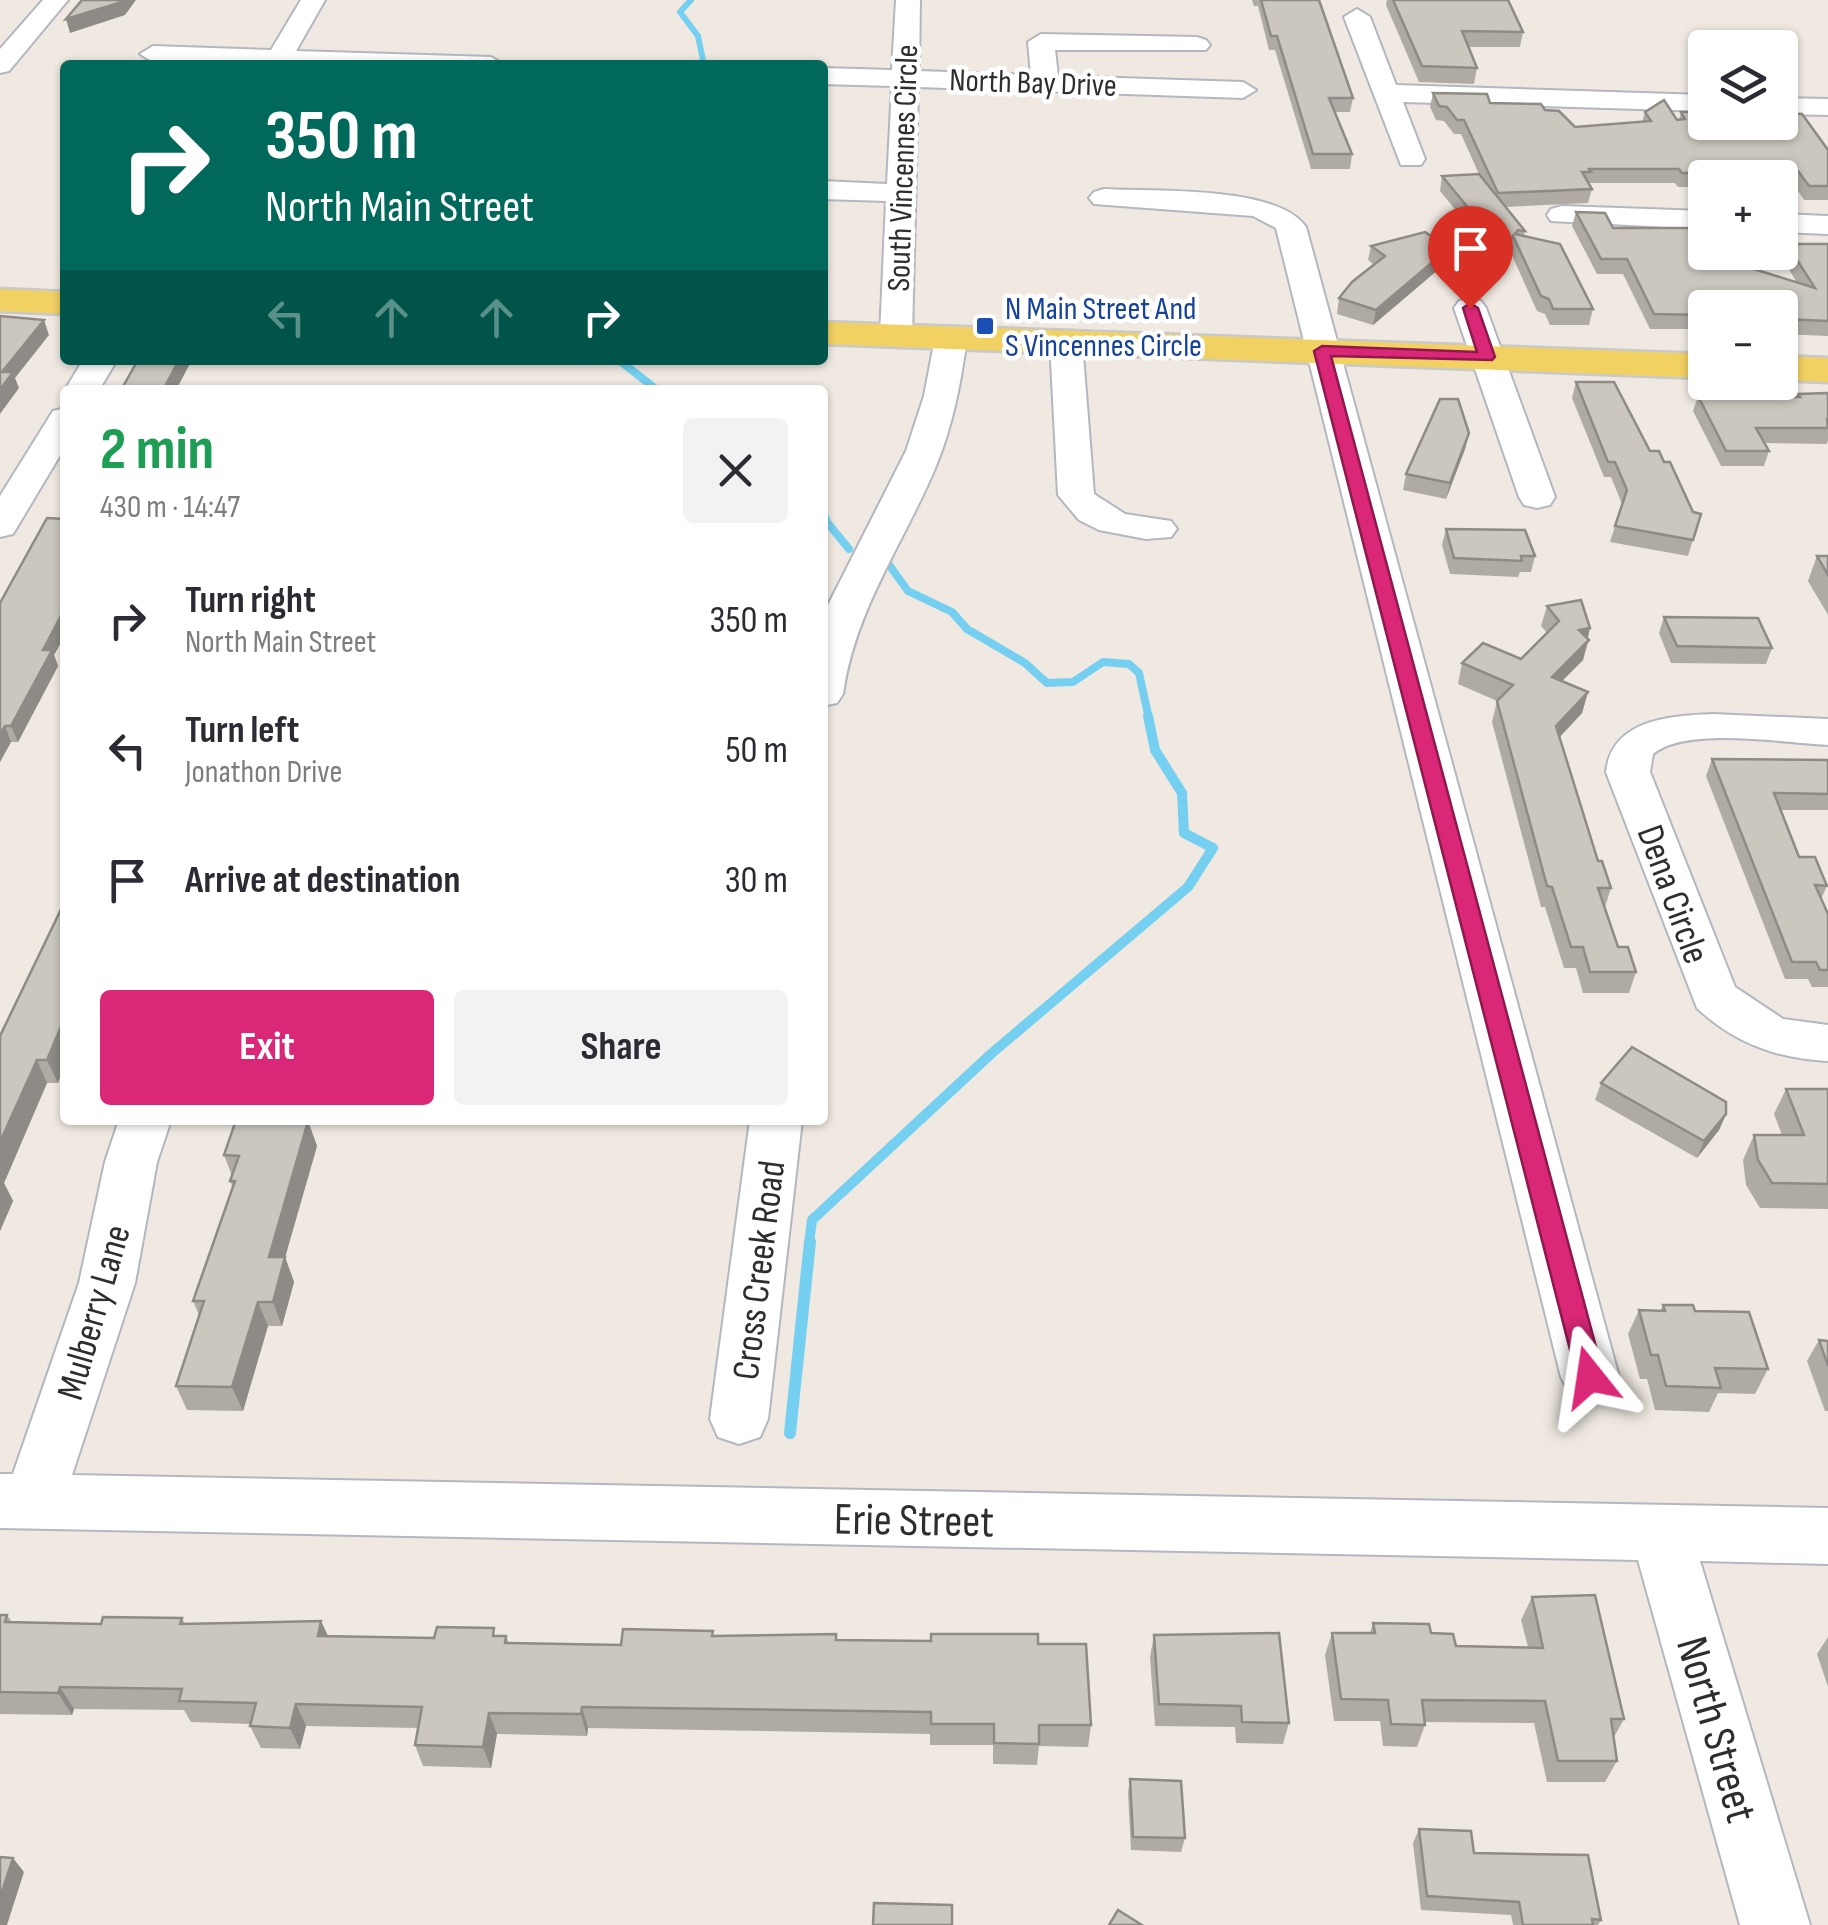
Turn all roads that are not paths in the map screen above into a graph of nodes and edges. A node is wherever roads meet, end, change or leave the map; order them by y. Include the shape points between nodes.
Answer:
1 (56, 0) edge
2 (314, 0) edge
3 (908, 0) edge
4 (1357, 17) dead end
5 (1197, 44) dead end
6 (153, 54) dead end
7 (246, 60) edge
8 (278, 60) edge
9 (0, 64) edge
10 (828, 76) edge
11 (904, 79) junction
12 (1044, 82) junction
13 (1243, 90) dead end
14 (1386, 93) junction
15 (1688, 102) edge
16 (1798, 106) edge
17 (1828, 107) edge
18 (1411, 160) dead end
19 (828, 190) edge
20 (902, 192) junction
21 (1104, 198) dead end
22 (1562, 215) dead end
23 (1688, 219) edge
24 (1798, 224) edge
25 (1828, 225) edge
26 (0, 300) edge
27 (60, 303) edge
28 (1470, 308) dead end
29 (828, 332) edge
30 (896, 336) junction
31 (951, 338) junction
32 (1066, 342) junction
33 (1322, 351) junction
34 (1487, 357) junction
35 (1688, 365) edge
36 (1798, 369) edge
37 (1828, 370) edge
38 (60, 426) edge
39 (1537, 497) dead end
40 (60, 499) edge
41 (6, 507) edge
42 (1158, 529) dead end
43 (828, 674) edge
44 (1828, 732) edge
45 (1828, 1044) edge
46 (143, 1125) edge
47 (775, 1125) edge
48 (1590, 1377) dead end
49 (739, 1419) dead end
50 (16, 1501) edge
51 (1661, 1533) junction
52 (1828, 1536) edge
53 (1774, 1925) edge

1 - 9 street
2 - 8 street
3 - 11 street, South Vincennes Circle
4 - 14 street
5 - 12 street via 1041,42
6 - 7 street
10 - 11 street, North Bay Drive
11 - 12 street, North Bay Drive
11 - 20 street, South Vincennes Circle
12 - 13 street, North Bay Drive
14 - 15 street
14 - 18 street
16 - 17 street
19 - 20 street
20 - 30 street, South Vincennes Circle
21 - 33 street via 1272,210 1291,226
22 - 23 street
24 - 25 street
26 - 27 main road
28 - 34 street
29 - 30 main road
30 - 31 main road
31 - 32 main road
31 - 43 street via 942,400 910,484 867,558
32 - 33 main road
32 - 42 street via 1076,495 1102,520
33 - 34 main road
33 - 48 street
34 - 35 main road
34 - 39 street
36 - 37 main road
38 - 41 street
40 - 41 street
44 - 45 street, Dena Circle via 1668,731 1636,746 1628,760 1714,996 1751,1026 1784,1039
46 - 50 street, Mulberry Lane via 107,1283
47 - 49 street, Cross Creek Road
50 - 51 street, Erie Street
51 - 52 street, Erie Street
51 - 53 street, North Street

